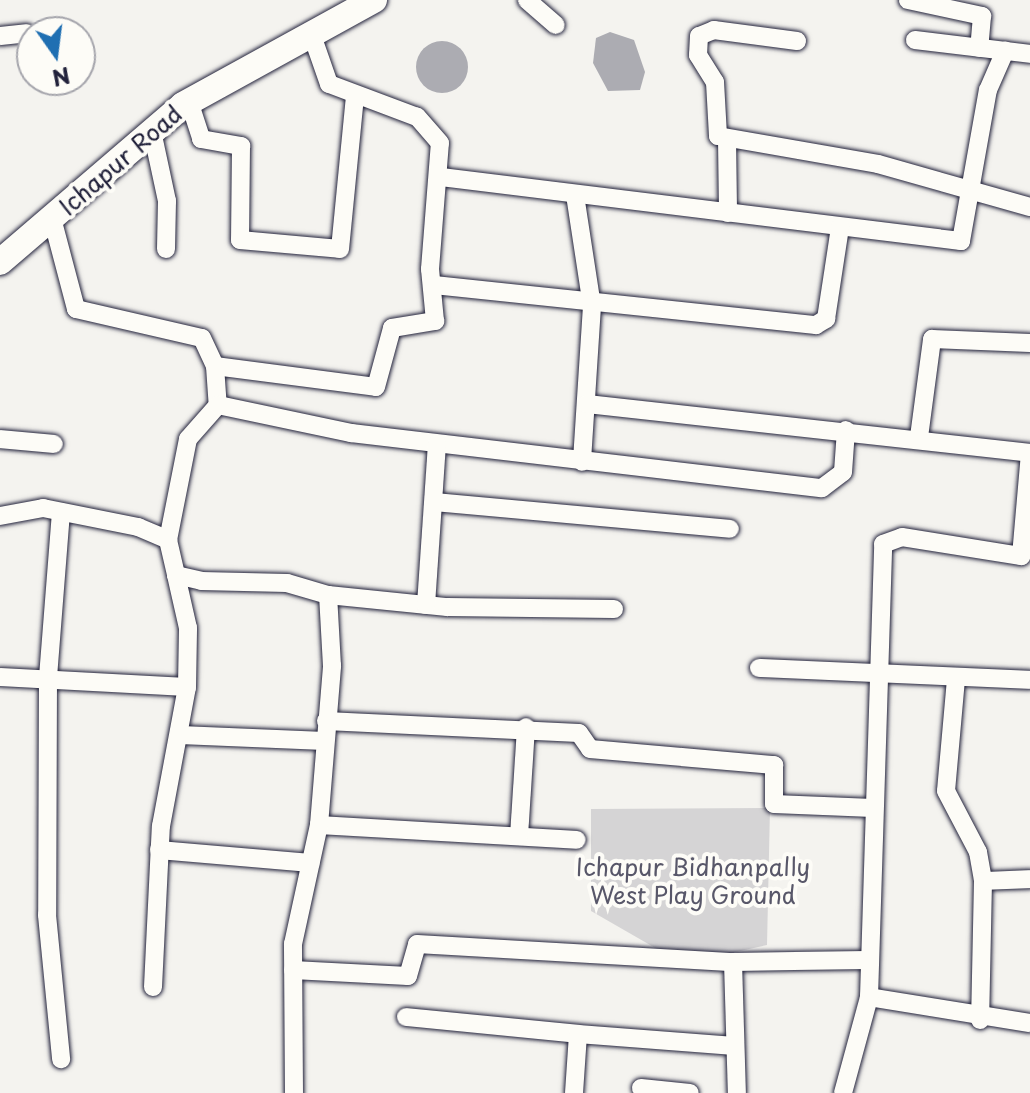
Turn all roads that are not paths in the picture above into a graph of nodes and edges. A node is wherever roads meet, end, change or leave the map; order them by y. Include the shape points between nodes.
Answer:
1 (374, 0) edge
2 (527, 0) edge
3 (908, 0) edge
4 (556, 25) dead end
5 (313, 38) junction
6 (915, 40) dead end
7 (797, 41) dead end
8 (979, 48) junction
9 (1005, 51) junction
10 (1030, 54) edge
11 (355, 96) junction
12 (189, 101) junction
13 (152, 131) junction
14 (727, 139) junction
15 (441, 177) junction
16 (973, 189) junction
17 (575, 195) junction
18 (1030, 207) edge
19 (728, 213) junction
20 (52, 218) junction
21 (840, 227) junction
22 (166, 249) dead end
23 (0, 262) edge
24 (434, 285) junction
25 (592, 306) junction
26 (1030, 343) edge
27 (215, 366) junction
28 (587, 404) junction
29 (218, 405) junction
30 (846, 430) junction
31 (919, 437) junction
32 (0, 439) edge
33 (54, 444) dead end
34 (437, 444) junction
35 (1030, 453) edge
36 (582, 462) junction
37 (435, 502) junction
38 (61, 512) junction
39 (0, 516) edge
40 (730, 529) dead end
41 (168, 540) junction
42 (1026, 563) edge
43 (176, 575) junction
44 (328, 595) junction
45 (426, 605) junction
46 (614, 609) dead end
47 (759, 668) dead end
48 (0, 677) edge
49 (48, 677) junction
50 (879, 678) junction
51 (956, 679) junction
52 (1030, 680) edge
53 (187, 687) junction
54 (326, 721) junction
55 (526, 727) junction
56 (180, 735) junction
57 (325, 741) junction
58 (873, 808) junction
59 (319, 825) junction
60 (519, 836) junction
61 (577, 840) dead end
62 (159, 850) junction
63 (310, 863) junction
64 (1030, 879) edge
65 (983, 881) junction
66 (867, 960) junction
67 (733, 962) junction
68 (293, 970) junction
69 (153, 987) dead end
70 (869, 997) junction
71 (406, 1017) dead end
72 (980, 1020) junction
73 (1030, 1023) edge
74 (578, 1034) junction
75 (735, 1046) junction
76 (61, 1059) dead end
77 (641, 1088) dead end
78 (294, 1093) edge
79 (574, 1093) edge
80 (690, 1093) edge
81 (737, 1093) edge
82 (843, 1093) edge

1 - 5 street, Ichapur Road
2 - 4 street
3 - 8 street via 982,16
5 - 11 street via 324,77
5 - 12 street, Ichapur Road
6 - 8 street
7 - 14 street via 714,30 699,36 698,55 715,82 715,133
8 - 9 street
9 - 10 street
9 - 16 street via 988,90
11 - 12 street via 340,249 240,240 241,146 201,139
11 - 15 street via 429,124 440,143
12 - 13 street, Ichapur Road
13 - 20 street, Ichapur Road
13 - 22 street via 167,201
14 - 16 street
14 - 19 street
15 - 17 street
15 - 24 street
16 - 18 street
16 - 21 street via 961,241
17 - 19 street
17 - 25 street
19 - 21 street
20 - 23 street, Ichapur Road
20 - 27 street via 80,313 196,334
21 - 25 street via 826,319 819,325
24 - 25 street
24 - 27 street via 433,324 392,328 378,387
25 - 28 street
26 - 31 street via 932,339
27 - 29 street
28 - 30 street
28 - 36 street
29 - 34 street
29 - 41 street via 188,439
30 - 31 street
30 - 36 street via 843,472 822,488
31 - 35 street
32 - 33 street
34 - 36 street
34 - 37 street
35 - 42 street
37 - 40 street
37 - 45 street
38 - 39 street
38 - 41 street
38 - 49 street
41 - 43 street
42 - 50 street via 888,537 880,552
43 - 44 street via 287,583
43 - 53 street via 188,628
44 - 45 street
44 - 54 street
45 - 46 street
47 - 50 street
48 - 49 street
49 - 53 street
49 - 76 street via 47,915
50 - 51 street
50 - 58 street
51 - 52 street
51 - 65 street via 946,791 978,852
53 - 56 street
54 - 55 street
54 - 57 street
55 - 58 street via 579,733 590,749 774,765 774,804
55 - 60 street
56 - 57 street
56 - 62 street
57 - 59 street
58 - 66 street
59 - 60 street
59 - 63 street
60 - 61 street
62 - 63 street
62 - 69 street
63 - 68 street
64 - 65 street
65 - 72 street
66 - 67 street
66 - 70 street
67 - 68 street via 417,944 408,976
67 - 75 street
68 - 78 street
70 - 72 street via 934,1004
70 - 82 street
71 - 74 street
72 - 73 street
74 - 75 street
74 - 79 street
75 - 81 street
77 - 80 street

